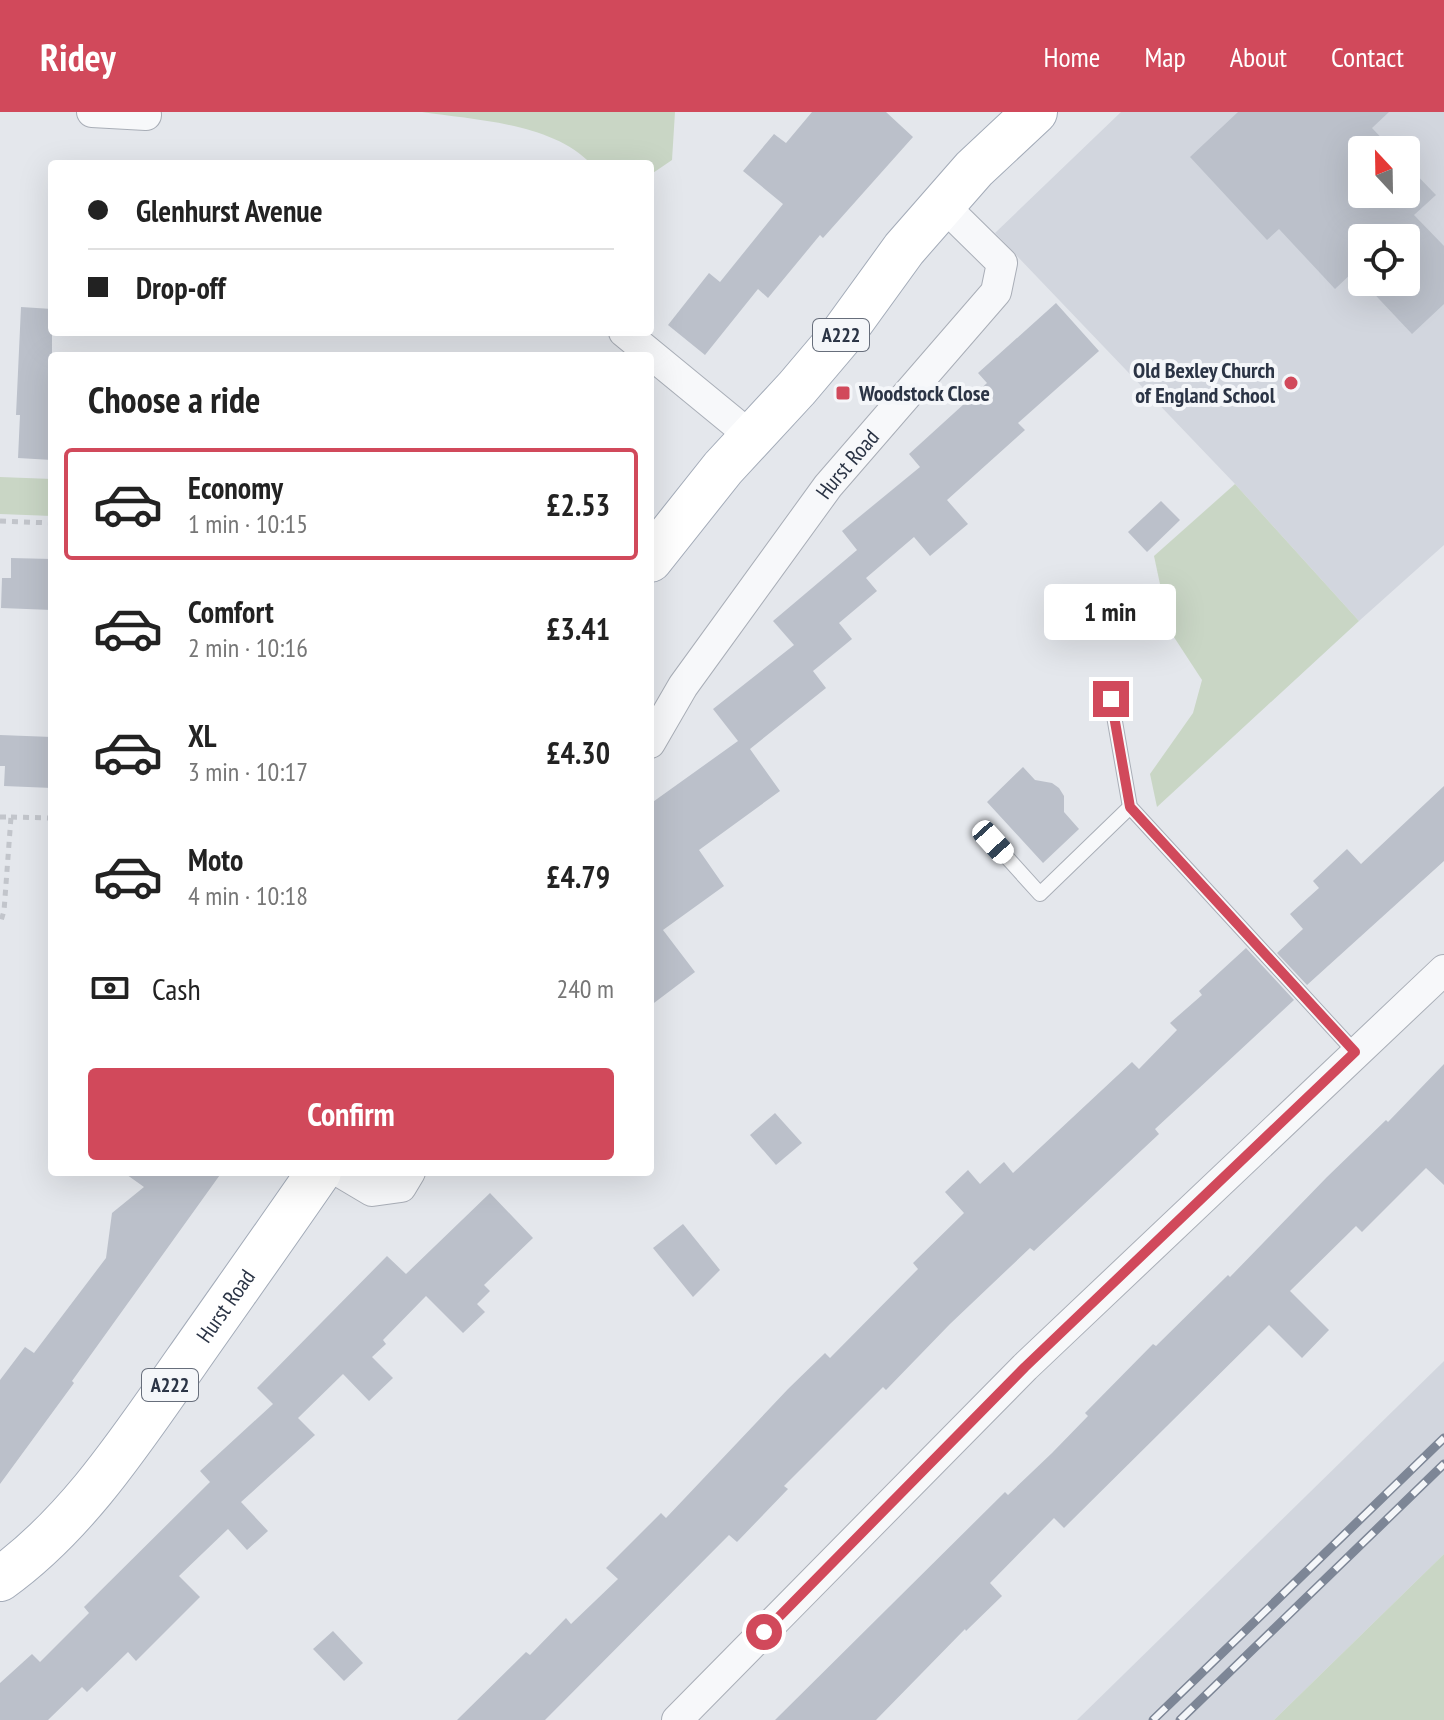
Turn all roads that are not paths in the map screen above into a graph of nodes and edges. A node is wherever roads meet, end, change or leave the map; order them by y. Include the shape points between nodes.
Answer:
1 (92, 112) edge
2 (1035, 112) edge
3 (146, 115) dead end
4 (943, 205) junction
5 (629, 336) edge
6 (648, 352) edge
7 (654, 357) edge
8 (753, 438) junction
9 (654, 555) edge
10 (1111, 699) dead end
11 (654, 736) edge
12 (1130, 807) junction
13 (993, 842) dead end
14 (1444, 970) edge
15 (1355, 1052) junction
16 (316, 1176) edge
17 (347, 1176) edge
18 (408, 1176) edge
19 (0, 1579) edge
20 (677, 1720) edge

1 - 3 street
2 - 4 main road, A222
4 - 8 main road, A222
4 - 11 street, Hurst Road via 1002,263 996,292 828,486 683,686
5 - 6 street
7 - 8 street
8 - 9 main road, A222
10 - 12 lane
12 - 13 lane via 1040,894
12 - 15 lane
14 - 15 street
15 - 20 street via 1025,1367
16 - 19 main road, Hurst Road / A222 via 101,1477 44,1543
17 - 18 street via 372,1191 401,1187

